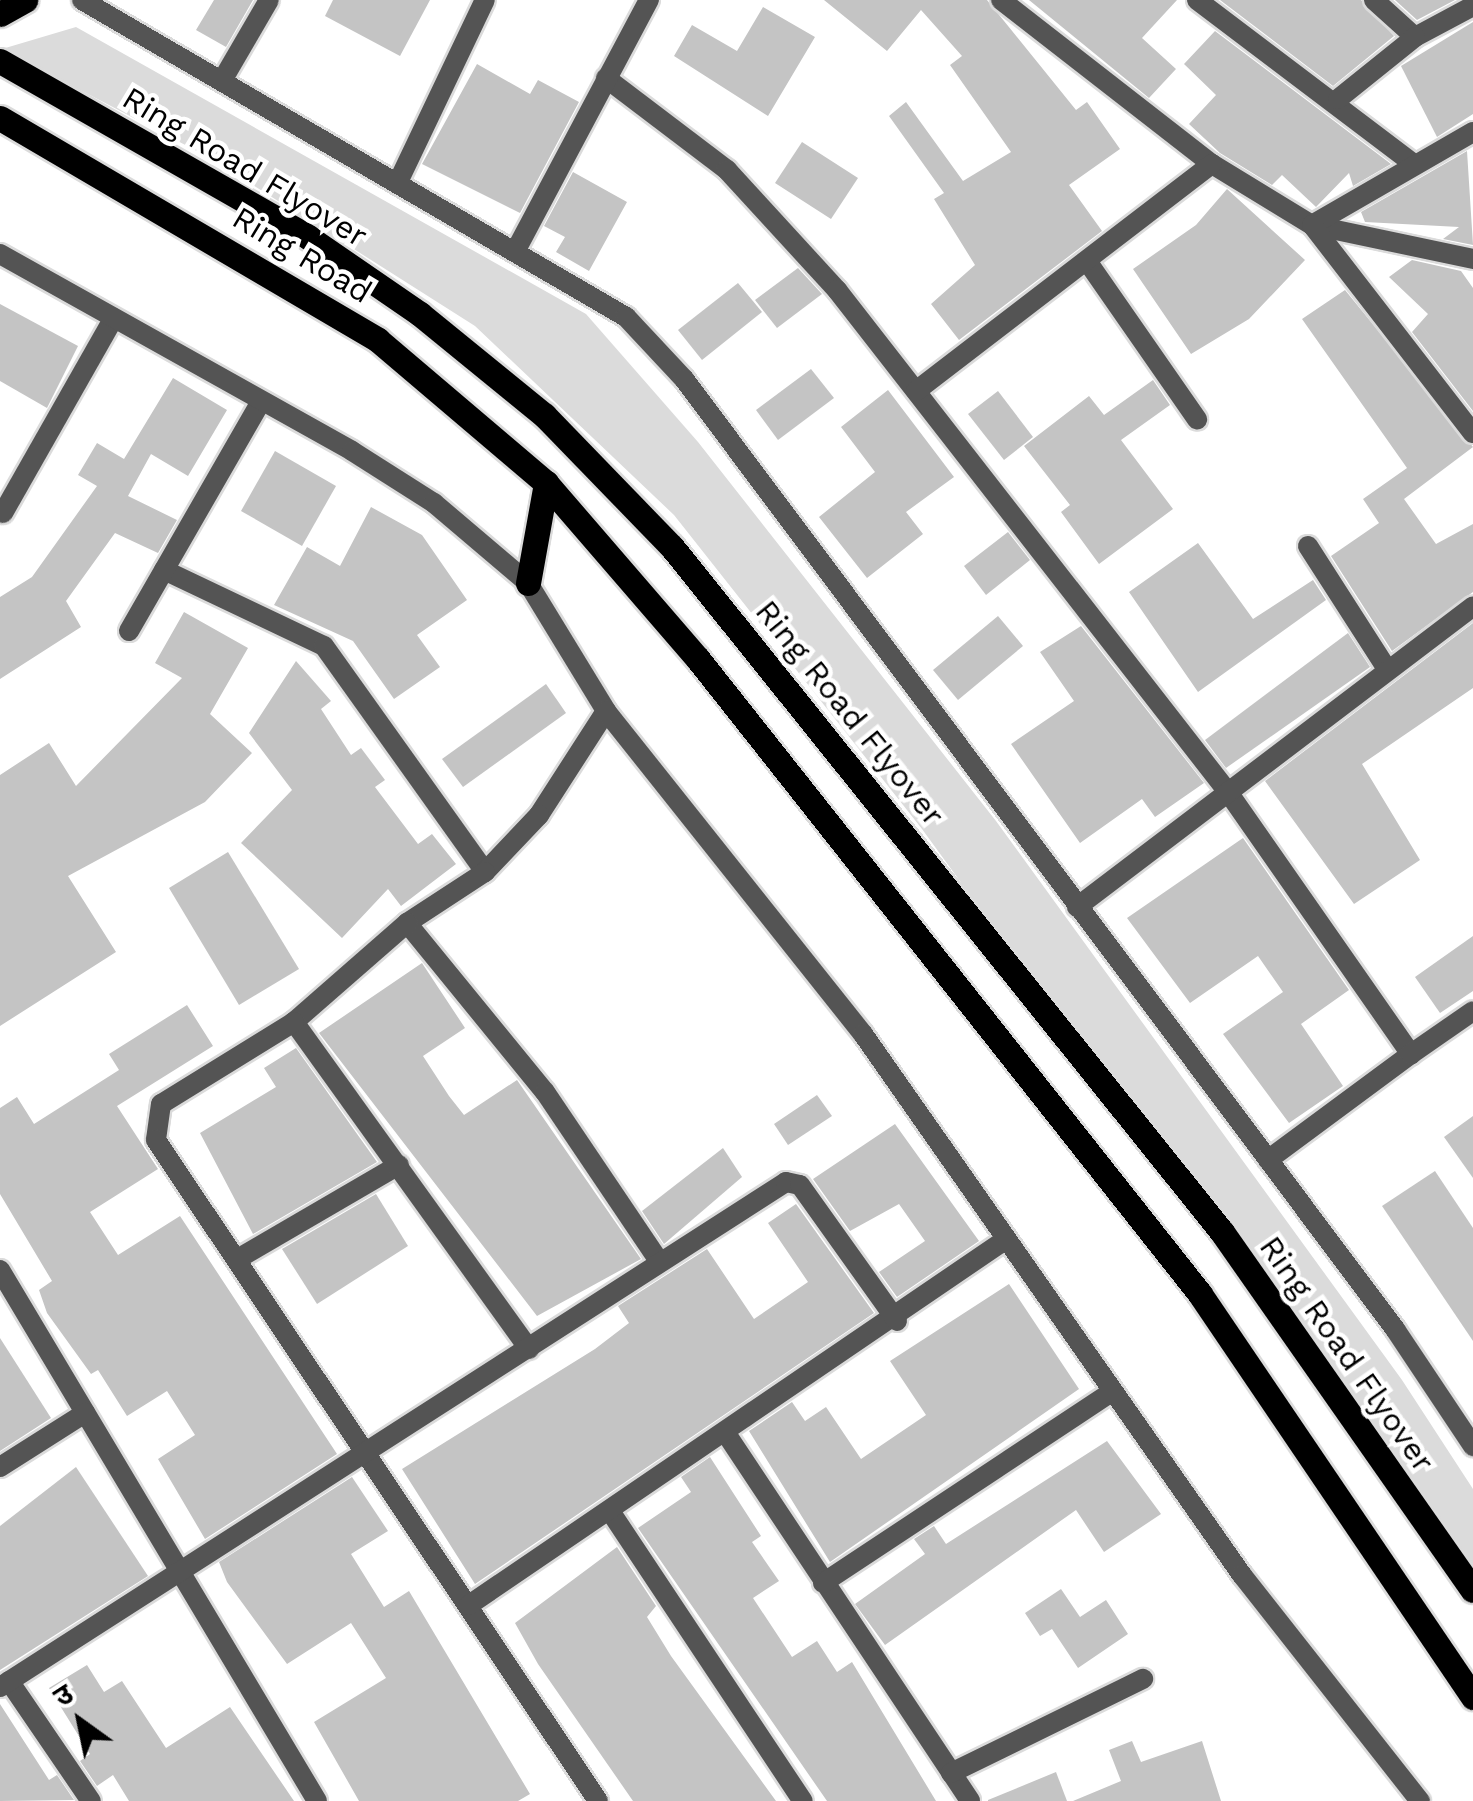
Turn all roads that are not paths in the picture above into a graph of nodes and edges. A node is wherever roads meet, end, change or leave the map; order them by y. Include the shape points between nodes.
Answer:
1 (25, 0) edge
2 (82, 0) edge
3 (268, 0) edge
4 (485, 0) edge
5 (649, 0) edge
6 (1001, 0) edge
7 (1196, 0) edge
8 (1374, 0) edge
9 (1473, 6) edge
10 (0, 14) edge
11 (1414, 37) junction
12 (0, 61) edge
13 (606, 78) junction
14 (222, 80) junction
15 (1338, 100) junction
16 (0, 118) edge
17 (1473, 132) edge
18 (1411, 162) junction
19 (1212, 164) junction
20 (399, 180) junction
21 (1312, 225) junction
22 (518, 248) junction
23 (0, 254) edge
24 (1473, 259) edge
25 (1087, 261) junction
26 (114, 318) junction
27 (916, 391) junction
28 (260, 403) junction
29 (1196, 419) dead end
30 (1473, 433) edge
31 (546, 483) junction
32 (3, 513) dead end
33 (1308, 546) dead end
34 (164, 570) junction
35 (528, 583) junction
36 (1473, 606) edge
37 (129, 632) dead end
38 (1388, 669) junction
39 (606, 711) junction
40 (1228, 792) junction
41 (485, 872) junction
42 (1077, 908) junction
43 (408, 923) junction
44 (1473, 1012) edge
45 (294, 1022) junction
46 (1411, 1054) junction
47 (1268, 1160) junction
48 (399, 1166) junction
49 (1006, 1240) junction
50 (239, 1258) junction
51 (657, 1258) junction
52 (0, 1270) edge
53 (897, 1321) junction
54 (530, 1349) junction
55 (1112, 1392) junction
56 (85, 1413) junction
57 (726, 1435) junction
58 (1473, 1446) edge
59 (365, 1454) junction
60 (0, 1468) edge
61 (610, 1511) junction
62 (184, 1577) junction
63 (823, 1583) junction
64 (1473, 1590) edge
65 (469, 1605) junction
66 (1144, 1680) dead end
67 (5, 1684) edge
68 (1473, 1696) edge
69 (951, 1773) junction
70 (91, 1801) edge
71 (317, 1801) edge
72 (598, 1801) edge
73 (803, 1801) edge
74 (970, 1801) edge
75 (1420, 1801) edge

1 - 10 main road
2 - 14 street
3 - 14 street
4 - 20 street
5 - 13 street
6 - 19 street
7 - 15 street
8 - 11 street
9 - 11 street
11 - 15 street
12 - 64 main road, Ring Road Flyover via 308,236 544,415 672,547 1222,1232
13 - 22 street
13 - 27 street via 727,170
14 - 20 street
15 - 18 street
16 - 31 main road, Ring Road via 378,340
17 - 18 street
18 - 21 street
19 - 21 street
19 - 25 street
20 - 22 street
21 - 24 street
21 - 30 street
22 - 42 street via 626,317 684,379
23 - 26 street
25 - 27 street
25 - 29 street
26 - 28 street
26 - 32 street
27 - 40 street
28 - 34 street
28 - 35 street via 434,503
31 - 35 main road
31 - 68 main road via 1200,1294
33 - 38 street
34 - 37 street
34 - 41 street via 324,646
35 - 39 street
36 - 38 street
38 - 40 street
39 - 41 street via 539,815
39 - 49 street via 863,1034
40 - 42 street
40 - 46 street
41 - 43 street
42 - 47 street
43 - 45 street
43 - 51 street via 545,1092
44 - 46 street
45 - 48 street
45 - 50 street via 167,1097 154,1118 156,1140
46 - 47 street
47 - 58 street
48 - 50 street
48 - 54 street
49 - 53 street
49 - 55 street
50 - 59 street
51 - 53 street via 786,1182 800,1185
51 - 54 street
52 - 56 street
53 - 57 street
54 - 59 street
55 - 63 street
55 - 75 street
56 - 60 street
56 - 62 street
57 - 61 street
57 - 63 street
59 - 62 street
59 - 65 street
61 - 65 street
61 - 73 street
62 - 67 street
62 - 71 street
63 - 69 street
65 - 72 street
66 - 69 street
67 - 70 street
69 - 74 street

